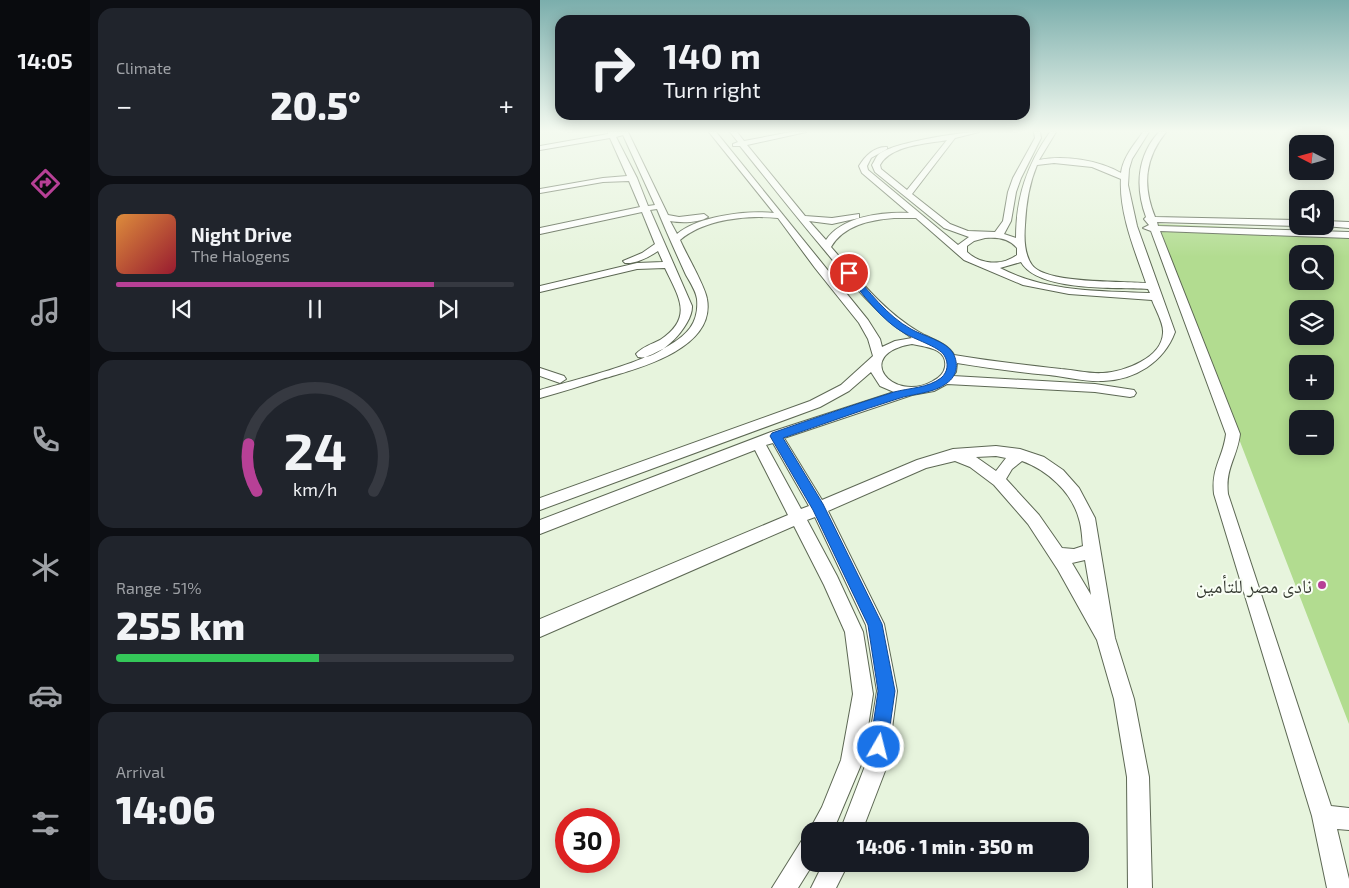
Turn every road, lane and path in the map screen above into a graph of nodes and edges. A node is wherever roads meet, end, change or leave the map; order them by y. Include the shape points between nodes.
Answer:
1 (627, 173) edge
2 (629, 173) edge
3 (631, 173) edge
4 (645, 173) edge
5 (740, 173) edge
6 (770, 173) edge
7 (868, 173) edge
8 (882, 173) edge
9 (924, 173) edge
10 (1019, 173) edge
11 (1029, 173) edge
12 (1118, 173) edge
13 (1126, 173) edge
14 (1142, 173) edge
15 (1125, 178) junction
16 (540, 187) edge
17 (540, 191) edge
18 (908, 194) junction
19 (758, 201) junction
20 (891, 202) junction
21 (659, 204) junction
22 (645, 207) junction
23 (781, 216) junction
24 (918, 216) junction
25 (666, 218) junction
26 (801, 218) junction
27 (1132, 223) junction
28 (1289, 223) edge
29 (1152, 224) junction
30 (1334, 224) edge
31 (1349, 225) edge
32 (540, 226) edge
33 (540, 231) edge
34 (984, 235) junction
35 (997, 235) junction
36 (1349, 235) edge
37 (676, 239) junction
38 (660, 245) junction
39 (1020, 245) junction
40 (826, 247) junction
41 (962, 253) junction
42 (1022, 256) junction
43 (668, 265) junction
44 (986, 265) junction
45 (540, 283) edge
46 (540, 289) edge
47 (1156, 291) junction
48 (932, 343) junction
49 (877, 358) junction
50 (951, 358) junction
51 (540, 372) edge
52 (560, 379) junction
53 (946, 380) junction
54 (540, 385) edge
55 (910, 391) junction
56 (1130, 393) dead end
57 (540, 394) edge
58 (767, 440) junction
59 (953, 454) junction
60 (1020, 454) junction
61 (998, 481) junction
62 (540, 504) edge
63 (818, 507) junction
64 (797, 517) junction
65 (540, 527) edge
66 (1092, 551) junction
67 (1057, 555) junction
68 (540, 628) edge
69 (1106, 638) junction
70 (1323, 816) junction
71 (1349, 818) edge
72 (826, 822) edge
73 (854, 822) edge
74 (801, 862) edge
75 (832, 872) edge
76 (784, 888) edge
77 (823, 888) edge
78 (1140, 888) edge
79 (1339, 888) edge

1 - 16 street
2 - 17 street
3 - 22 street
4 - 21 street
5 - 19 street
6 - 26 street
7 - 20 street
8 - 18 street
9 - 18 street
10 - 35 street via 1008,222
11 - 39 street via 1023,195
12 - 15 street
13 - 15 street
14 - 29 street
15 - 27 street
18 - 34 street via 952,229
19 - 23 street
19 - 25 street via 687,220
20 - 24 street
20 - 26 street via 840,220
21 - 22 street
21 - 25 street
22 - 32 street
22 - 33 street
22 - 38 street
23 - 37 street via 750,214 699,225 684,231
23 - 49 street via 864,322 874,339
24 - 40 street via 886,216 848,226 836,233
24 - 41 street
25 - 37 street
26 - 40 street
27 - 29 street
27 - 47 street
28 - 29 street
29 - 36 street
29 - 70 street via 1233,434 1233,442 1219,472 1221,494
30 - 31 street
34 - 35 street
34 - 41 street via 966,242
35 - 39 street via 1011,238
37 - 57 street via 702,298 704,306 698,325 663,354 646,362
38 - 43 street
38 - 45 street via 636,259
39 - 42 street
40 - 48 street via 887,315 906,330
41 - 44 street
42 - 44 street via 1008,264
42 - 47 street via 1036,273 1058,281
43 - 46 street via 624,268
43 - 52 street via 686,303 687,312 678,330 639,356
44 - 47 street via 1010,278 1061,291
47 - 50 street via 1170,332 1167,342 1144,366 1119,375 1103,377 1018,369
48 - 49 street via 902,342
48 - 50 street via 944,349
49 - 55 street via 876,373 885,384
49 - 62 street via 845,388 815,404
50 - 53 street via 952,369
51 - 52 street
52 - 54 street
53 - 55 street via 930,388
53 - 56 street via 1095,388
55 - 58 street
58 - 63 street
58 - 64 street
58 - 65 street
59 - 60 street via 994,450
59 - 61 street via 977,464
59 - 63 street
60 - 61 street
60 - 66 street via 1043,464 1061,477 1080,501 1087,518
61 - 67 street via 1019,502
63 - 64 street
63 - 73 street via 875,624 886,691 876,766
64 - 68 street
64 - 72 street via 854,632 863,694 852,760
66 - 67 street via 1074,556
66 - 69 street
67 - 69 street
69 - 78 street via 1124,699 1138,777
70 - 71 street
70 - 79 street
74 - 76 street
75 - 77 street

